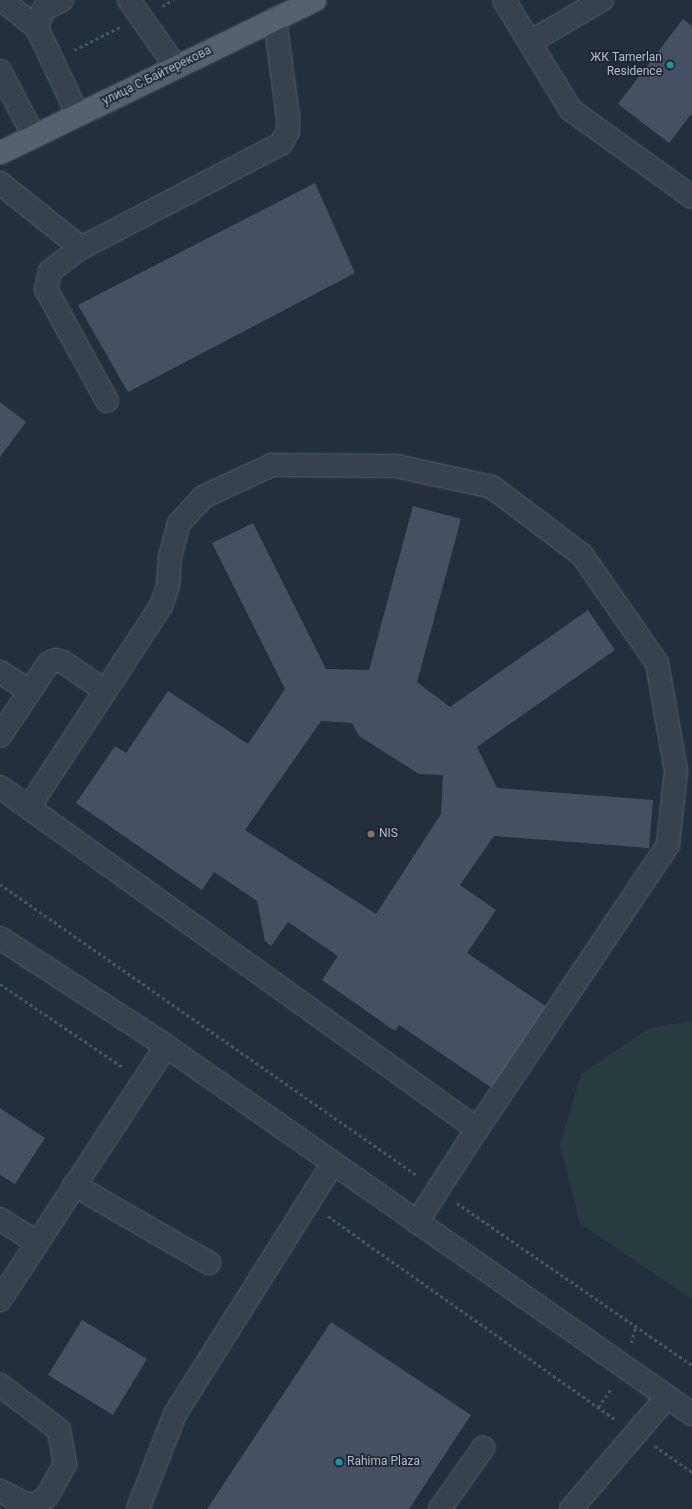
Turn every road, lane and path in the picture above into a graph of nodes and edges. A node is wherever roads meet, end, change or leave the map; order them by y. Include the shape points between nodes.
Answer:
1 (2, 0) edge
2 (62, 0) edge
3 (173, 0) edge
4 (315, 0) edge
5 (504, 0) edge
6 (602, 0) edge
7 (135, 8) edge
8 (275, 19) junction
9 (37, 28) junction
10 (530, 42) junction
11 (52, 61) junction
12 (176, 67) junction
13 (0, 71) edge
14 (78, 115) junction
15 (34, 136) junction
16 (0, 153) edge
17 (0, 183) edge
18 (692, 198) edge
19 (81, 248) junction
20 (107, 401) dead end
21 (0, 672) edge
22 (104, 690) junction
23 (28, 691) junction
24 (0, 734) edge
25 (0, 787) edge
26 (28, 807) junction
27 (0, 884) edge
28 (0, 938) edge
29 (0, 984) edge
30 (166, 1046) junction
31 (144, 1081) junction
32 (477, 1129) junction
33 (333, 1163) junction
34 (74, 1185) junction
35 (438, 1190) junction
36 (308, 1202) junction
37 (0, 1219) edge
38 (417, 1222) junction
39 (36, 1242) junction
40 (209, 1263) dead end
41 (0, 1300) edge
42 (692, 1365) edge
43 (0, 1385) edge
44 (667, 1397) junction
45 (692, 1414) edge
46 (636, 1434) junction
47 (483, 1448) dead end
48 (692, 1472) edge
49 (0, 1491) edge
50 (138, 1509) edge
51 (440, 1509) edge
52 (571, 1509) edge

1 - 9 street
2 - 9 street via 43,10
3 - 7 path
4 - 8 main road, улица С.Байтерекова
5 - 10 street
6 - 10 street
7 - 11 path
7 - 12 street
8 - 12 main road, улица С.Байтерекова
8 - 19 street via 288,117 288,131 281,144
9 - 11 street
10 - 18 street via 571,110
11 - 14 street
12 - 14 main road, улица С.Байтерекова
13 - 15 street
14 - 15 main road, улица С.Байтерекова
15 - 16 main road, улица С.Байтерекова
17 - 19 street
19 - 20 street via 50,271 46,288
21 - 23 street
22 - 23 street via 63,662 55,660 48,664
22 - 26 street
22 - 32 street via 161,606 168,586 170,557 179,523 203,497 272,465 396,466 492,487 582,555 656,663 676,771 668,845
23 - 24 street
25 - 26 street
26 - 32 street
27 - 35 path
28 - 30 street
29 - 31 path
30 - 31 street
30 - 33 street
31 - 34 street
32 - 35 street
33 - 36 street
33 - 38 street
34 - 39 street
34 - 40 street
35 - 38 street
35 - 42 path
36 - 46 path
36 - 50 street via 175,1414
37 - 39 street
38 - 44 street
39 - 41 street
43 - 49 street via 59,1430 65,1464 47,1496 35,1505 24,1503
44 - 45 street
44 - 46 street
46 - 48 path
46 - 52 street
47 - 51 street

